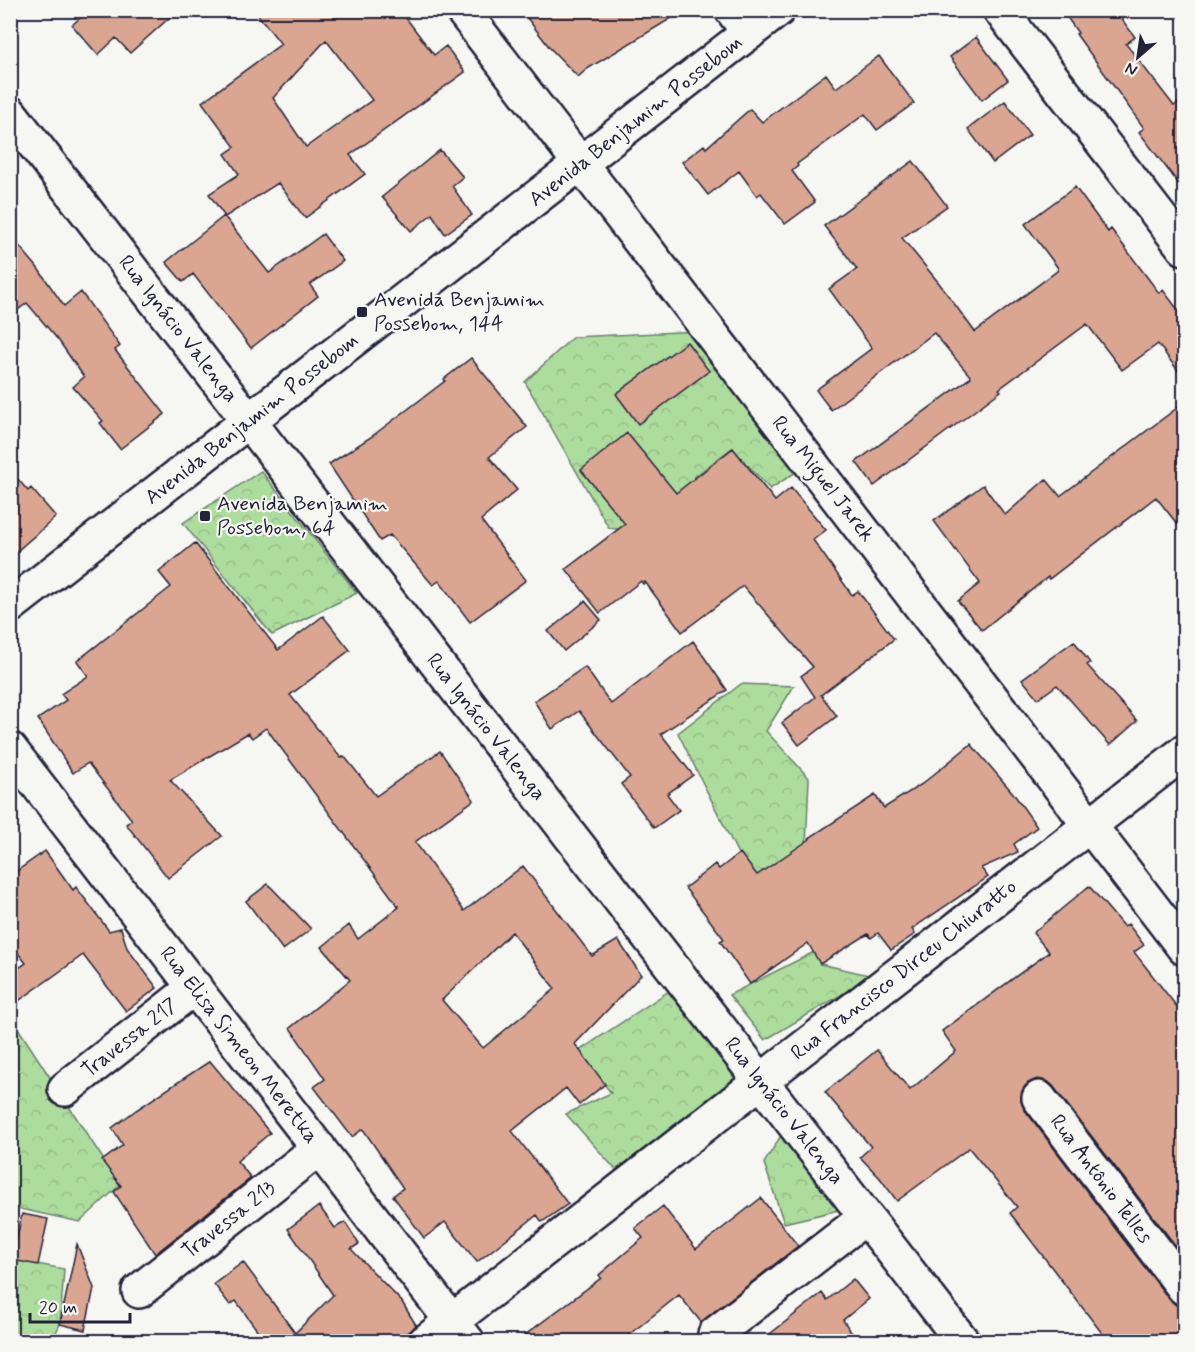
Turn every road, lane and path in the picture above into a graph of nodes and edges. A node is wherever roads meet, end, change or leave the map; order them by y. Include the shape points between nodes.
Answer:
1 (462, 10) edge
2 (778, 10) edge
3 (1000, 10) edge
4 (741, 22) edge
5 (10, 113) edge
6 (580, 164) junction
7 (1185, 248) edge
8 (249, 421) junction
9 (10, 606) edge
10 (10, 749) edge
11 (1185, 752) edge
12 (1090, 825) junction
13 (1185, 948) edge
14 (195, 987) junction
15 (760, 1081) junction
16 (65, 1089) dead end
17 (1039, 1098) dead end
18 (319, 1148) junction
19 (866, 1217) junction
20 (1185, 1288) edge
21 (139, 1291) dead end
22 (460, 1331) edge
23 (425, 1341) edge
24 (721, 1341) edge
25 (963, 1341) edge

1 - 6 street, Rua Miguel Jarek
2 - 4 street, Avenida Benjamim Possebom
3 - 7 street
4 - 6 street, Avenida Benjamim Possebom
5 - 8 street, Rua Ignácio Valenga
6 - 8 street, Avenida Benjamim Possebom
6 - 12 street, Rua Miguel Jarek
8 - 9 street, Avenida Benjamim Possebom
8 - 15 street, Rua Ignácio Valenga
10 - 14 street, Rua Elisa Simeon Meretka
11 - 12 street, Rua Francisco Dirceu Chiuratto
12 - 13 street, Rua Miguel Jarek
12 - 15 street, Rua Francisco Dirceu Chiuratto
14 - 16 street, Travessa 217
14 - 18 street, Rua Elisa Simeon Meretka
15 - 19 street, Rua Ignácio Valenga
15 - 22 street, Rua Francisco Dirceu Chiuratto
17 - 20 street, Rua Antônio Telles
18 - 21 street, Travessa 213
18 - 22 street, Rua Elisa Simeon Meretka
19 - 24 street via 715,1334
19 - 25 street, Rua Ignácio Valenga
22 - 23 street, Rua Francisco Dirceu Chiuratto

